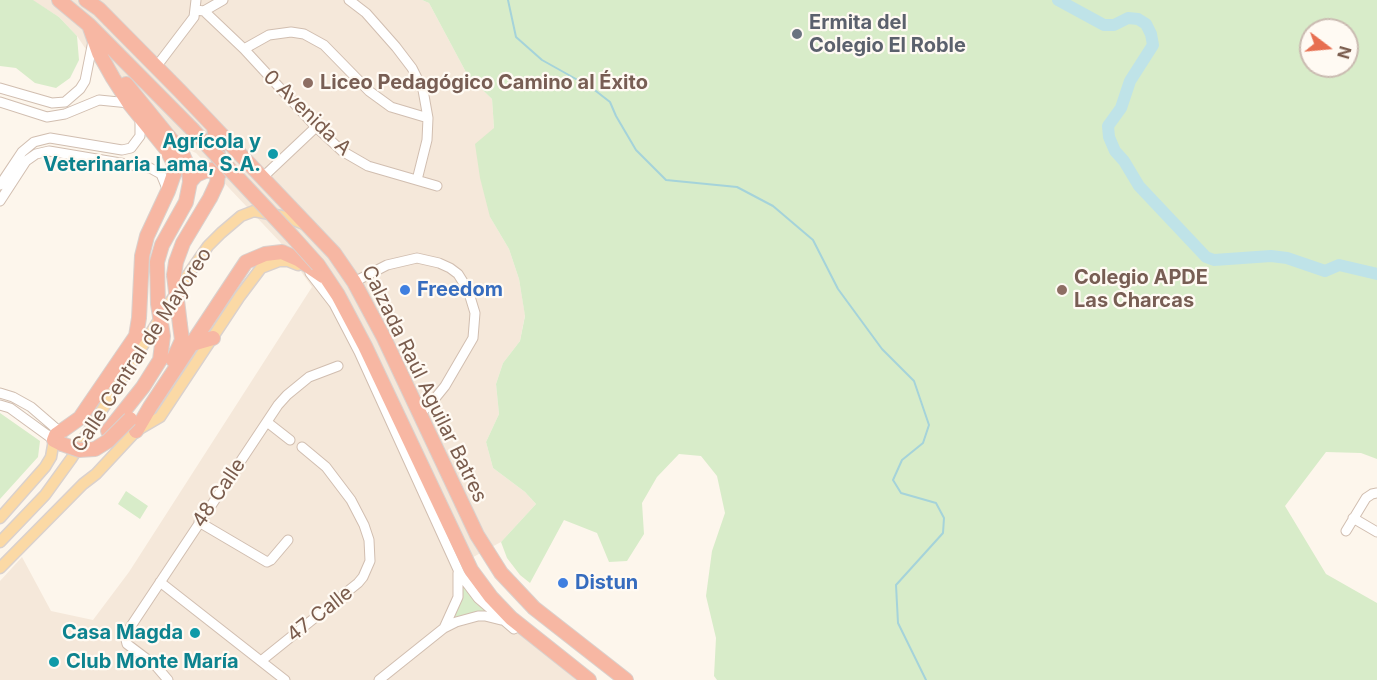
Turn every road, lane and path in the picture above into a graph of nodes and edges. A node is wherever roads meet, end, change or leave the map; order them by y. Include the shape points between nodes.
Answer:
1 (59, 0) edge
2 (86, 0) edge
3 (224, 0) edge
4 (349, 0) edge
5 (198, 9) edge
6 (92, 32) junction
7 (244, 49) junction
8 (156, 67) junction
9 (0, 88) edge
10 (0, 102) edge
11 (129, 103) junction
12 (140, 116) junction
13 (428, 118) junction
14 (214, 127) junction
15 (316, 127) junction
16 (219, 174) junction
17 (263, 177) junction
18 (417, 180) junction
19 (190, 182) junction
20 (0, 185) edge
21 (437, 186) dead end
22 (168, 191) junction
23 (0, 201) edge
24 (310, 226) junction
25 (310, 268) junction
26 (354, 282) junction
27 (160, 323) junction
28 (213, 338) junction
29 (192, 344) junction
30 (338, 366) dead end
31 (167, 381) junction
32 (0, 393) edge
33 (0, 405) edge
34 (419, 413) junction
35 (267, 422) junction
36 (133, 425) junction
37 (60, 438) junction
38 (290, 440) dead end
39 (302, 447) dead end
40 (1377, 493) edge
41 (0, 518) edge
42 (1353, 518) junction
43 (199, 522) junction
44 (1346, 531) dead end
45 (1377, 532) edge
46 (288, 540) dead end
47 (0, 542) edge
48 (458, 545) junction
49 (456, 566) junction
50 (0, 568) edge
51 (159, 582) junction
52 (506, 622) junction
53 (444, 628) junction
54 (261, 660) junction
55 (168, 680) edge
56 (285, 680) edge
57 (379, 680) edge
58 (579, 680) edge
59 (589, 680) edge
60 (626, 680) edge

1 - 6 highway, Calzada Raúl Aguilar Batres
2 - 8 highway, Calzada Raúl Aguilar Batres
3 - 5 street
4 - 13 street via 377,24 417,76
5 - 7 street, 0 Avenida A
5 - 8 street
6 - 9 street via 85,81 65,102 52,104
6 - 11 highway
6 - 19 highway via 109,61 182,153
6 - 25 highway, Calzada Raúl Aguilar Batres, bridge via 192,129 293,237
7 - 13 street via 269,35 304,34 324,45 369,91 391,107
7 - 15 street, 0 Avenida A
8 - 14 highway, Calzada Raúl Aguilar Batres
10 - 11 street via 47,117 99,100
11 - 12 highway
12 - 20 street via 140,136 131,148 117,151 40,139 25,148
12 - 22 highway via 172,159 175,171
13 - 18 street via 425,153
14 - 16 highway
14 - 17 highway, Calzada Raúl Aguilar Batres
15 - 17 street
15 - 18 street, 0 Avenida A via 358,161
16 - 19 highway via 205,171
16 - 31 highway, bridge via 176,262 182,340
17 - 24 highway, Calzada Raúl Aguilar Batres
18 - 21 street, 0 Avenida A
19 - 27 highway via 186,202 158,254
22 - 23 street via 161,174 150,168 49,151 26,161
22 - 37 highway via 142,256 136,336 80,418
24 - 26 highway, Calzada Raúl Aguilar Batres
24 - 27 main road, Calle Central de Mayoreo via 261,212 241,216 208,246
25 - 28 main road, Calle Central de Mayoreo via 279,261 261,268
25 - 29 highway via 278,252 246,262
25 - 48 highway, Calzada Raúl Aguilar Batres via 338,295 366,346
25 - 49 street via 359,352
26 - 34 highway, Calzada Raúl Aguilar Batres
26 - 34 street via 387,265 417,258 450,268 468,290 475,313 473,338 445,386
27 - 37 highway via 162,349 158,366 125,412 108,430 89,441
27 - 47 main road, Calle Central de Mayoreo via 59,476
28 - 29 highway
28 - 36 main road, Calle Central de Mayoreo via 160,417
29 - 31 highway
30 - 35 street, 48 Calle via 309,376 287,395
31 - 36 highway
32 - 37 street via 31,407
33 - 37 street
34 - 60 highway, Calzada Raúl Aguilar Batres via 477,535 501,573 534,608
35 - 38 street
35 - 43 street, 48 Calle
36 - 37 highway, bridge via 95,449 82,450
36 - 50 main road, Calle Central de Mayoreo via 96,474
37 - 41 main road via 45,467
39 - 54 street, 47 Calle via 326,467 351,500 369,540 370,561 358,583
40 - 42 street via 1366,498
42 - 44 street
42 - 45 street
43 - 46 street via 267,562
43 - 51 street, 48 Calle
48 - 49 highway
48 - 59 highway, Calzada Raúl Aguilar Batres via 471,570 511,618
49 - 52 street via 478,598
49 - 53 street via 458,597
51 - 54 street
51 - 55 street, 48 Calle via 125,636 127,644
52 - 53 street via 478,616
52 - 58 street
53 - 57 street
54 - 56 street

